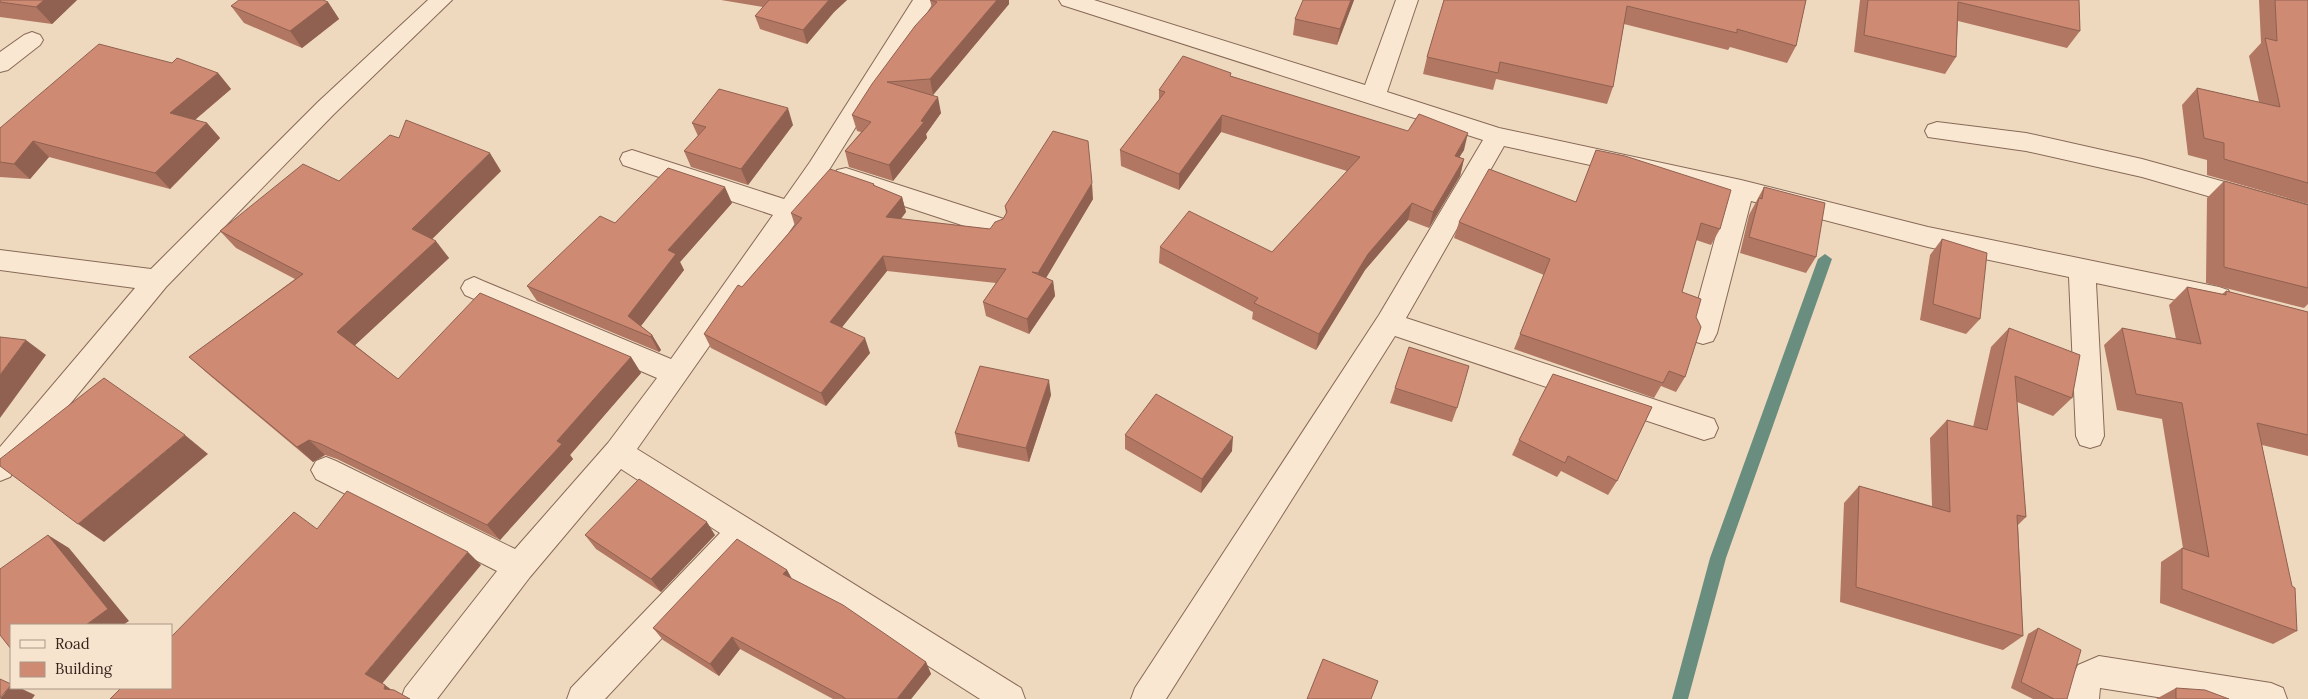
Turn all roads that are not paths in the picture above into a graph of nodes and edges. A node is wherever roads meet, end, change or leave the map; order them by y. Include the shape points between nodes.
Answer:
1 (441, 0) edge
2 (924, 0) edge
3 (1070, 0) edge
4 (1407, 0) edge
5 (32, 40) dead end
6 (0, 64) edge
7 (1373, 96) junction
8 (1937, 131) dead end
9 (1498, 136) junction
10 (632, 159) dead end
11 (819, 168) junction
12 (1741, 189) junction
13 (790, 211) junction
14 (2308, 215) edge
15 (995, 226) edge
16 (0, 260) edge
17 (2082, 269) junction
18 (157, 280) junction
19 (474, 288) dead end
20 (2246, 305) edge
21 (1389, 323) junction
22 (1703, 333) dead end
23 (676, 374) junction
24 (1704, 428) dead end
25 (2090, 436) dead end
26 (618, 452) junction
27 (0, 468) edge
28 (326, 470) dead end
29 (742, 531) junction
30 (519, 567) junction
31 (417, 699) edge
32 (583, 699) edge
33 (1009, 699) edge
34 (1147, 699) edge
35 (2083, 699) edge
36 (2271, 699) edge

1 - 18 street via 326,108
2 - 11 street
3 - 7 street
4 - 7 street
5 - 6 street
7 - 9 street
8 - 14 street via 2026,142 2142,168
9 - 12 street
9 - 21 street
10 - 13 street
11 - 13 street
11 - 15 street
12 - 17 street via 1928,236
12 - 22 street
13 - 23 street
16 - 18 street
17 - 20 street
17 - 25 street
18 - 27 street
19 - 23 street
21 - 24 street
21 - 34 street
23 - 26 street
26 - 29 street
26 - 30 street
28 - 30 street
29 - 32 street
29 - 33 street
30 - 31 street
35 - 36 street via 2082,688 2089,676 2099,672

